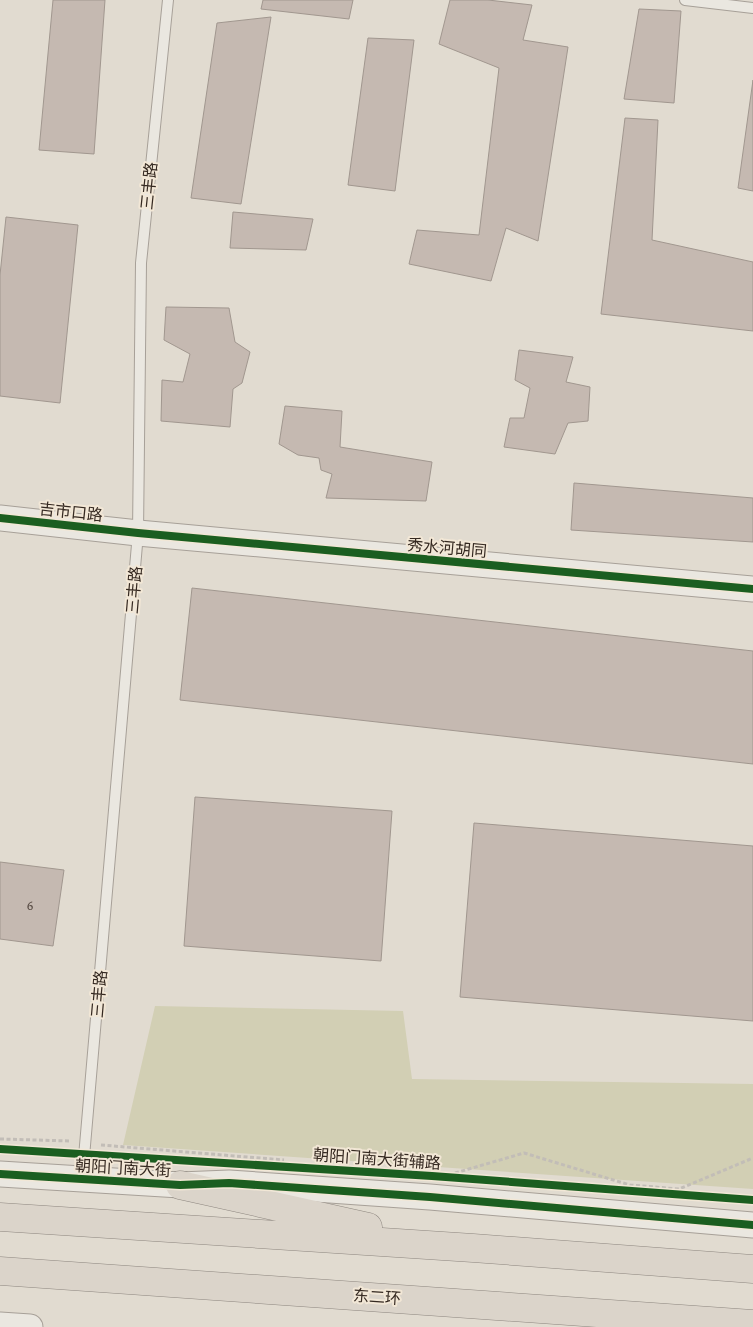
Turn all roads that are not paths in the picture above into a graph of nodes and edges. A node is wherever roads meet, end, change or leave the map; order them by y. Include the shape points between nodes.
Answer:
1 (168, 0) edge
2 (685, 0) edge
3 (753, 8) edge
4 (0, 518) edge
5 (138, 533) junction
6 (753, 589) edge
7 (0, 1174) edge
8 (82, 1180) junction
9 (180, 1185) junction
10 (0, 1217) edge
11 (753, 1225) edge
12 (473, 1248) junction
13 (753, 1269) edge
14 (0, 1271) edge
15 (753, 1324) edge
16 (0, 1325) edge
17 (30, 1327) edge

1 - 5 lane, 三丰路 via 141,262
2 - 3 lane
4 - 5 street, 吉市口路
5 - 6 street, 秀水河胡同
5 - 8 lane, 三丰路
7 - 8 street, 朝阳门南大街
8 - 9 street, 朝阳门南大街
9 - 11 street, 朝阳门南大街 via 238,1184 430,1197
9 - 12 highway via 284,1210
10 - 12 highway
12 - 13 highway
14 - 15 highway, 东二环
16 - 17 street

